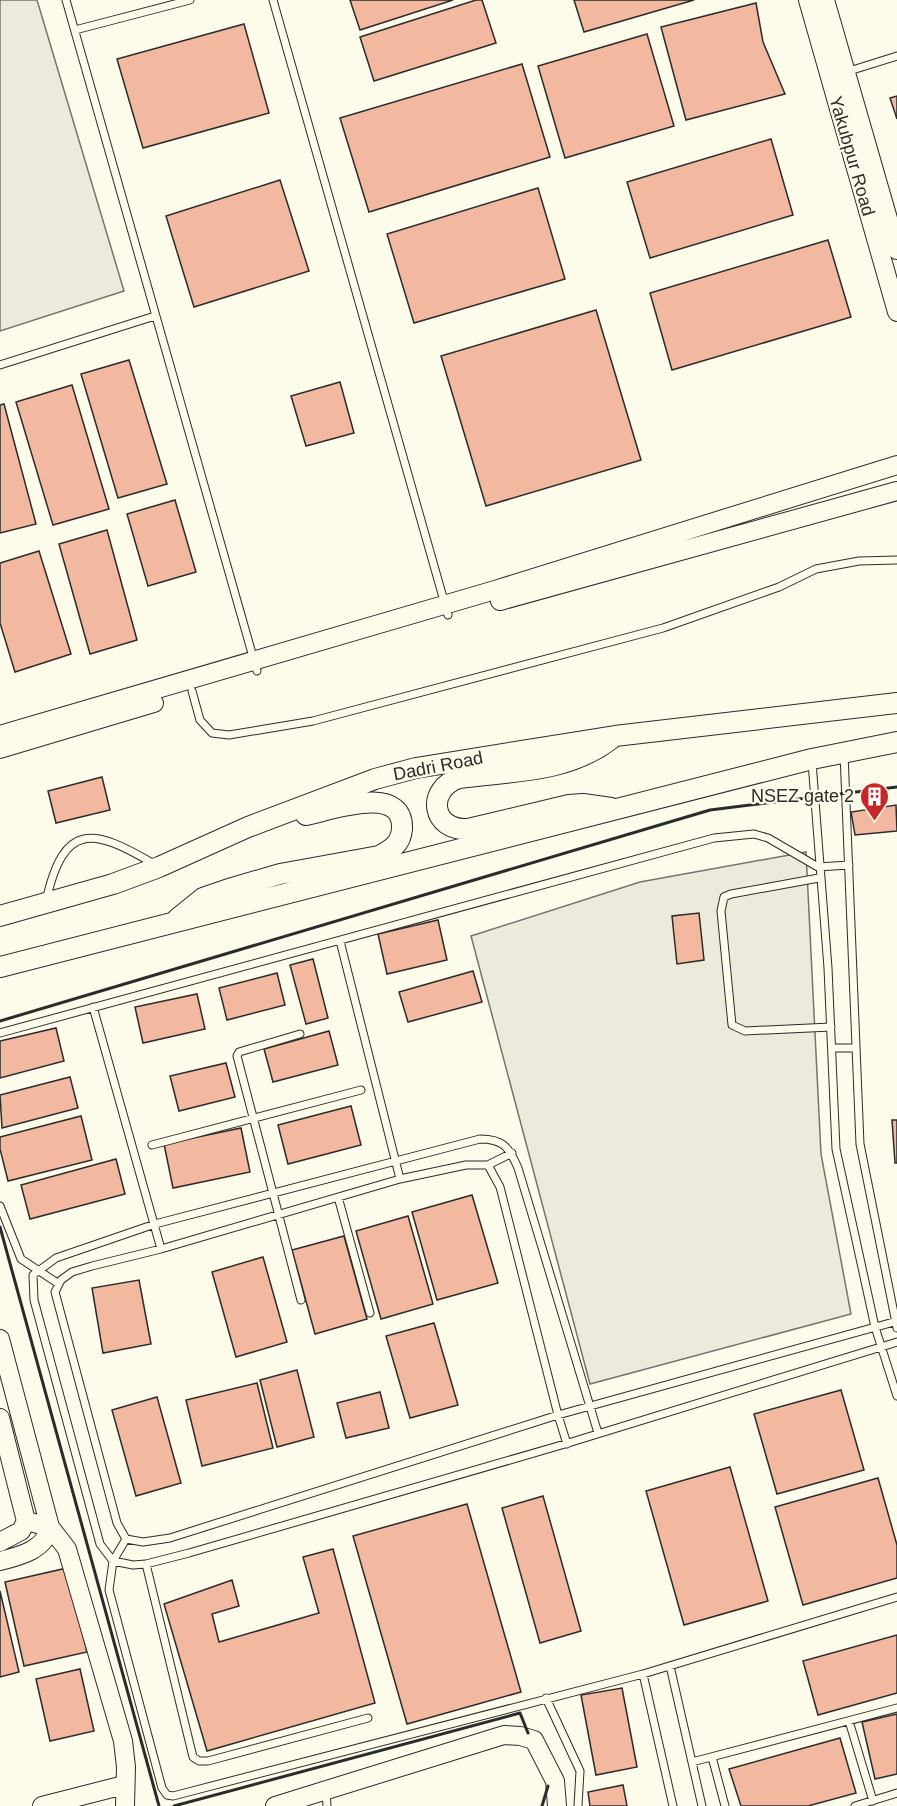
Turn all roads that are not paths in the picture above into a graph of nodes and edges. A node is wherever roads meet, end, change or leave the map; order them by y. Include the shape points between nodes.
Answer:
1 (66, 0) edge
2 (190, 0) edge
3 (273, 0) edge
4 (807, 0) edge
5 (825, 0) edge
6 (75, 30) junction
7 (897, 56) edge
8 (837, 74) junction
9 (897, 250) edge
10 (897, 312) edge
11 (155, 316) junction
12 (0, 365) edge
13 (897, 465) edge
14 (897, 491) edge
15 (897, 560) edge
16 (447, 610) junction
17 (255, 666) junction
18 (192, 691) junction
19 (897, 703) edge
20 (0, 735) edge
21 (615, 736) junction
22 (897, 742) edge
23 (0, 749) edge
24 (844, 752) junction
25 (812, 759) junction
26 (623, 809) junction
27 (248, 828) junction
28 (849, 865) junction
29 (159, 867) junction
30 (818, 867) junction
31 (819, 878) junction
32 (46, 903) junction
33 (0, 916) edge
34 (171, 923) junction
35 (340, 941) junction
36 (0, 967) edge
37 (93, 1007) junction
38 (831, 1027) junction
39 (0, 1033) edge
40 (300, 1034) dead end
41 (832, 1048) junction
42 (856, 1048) junction
43 (361, 1090) dead end
44 (253, 1117) junction
45 (152, 1145) dead end
46 (512, 1153) junction
47 (394, 1161) junction
48 (488, 1165) junction
49 (400, 1179) junction
50 (273, 1192) junction
51 (338, 1197) junction
52 (0, 1206) edge
53 (279, 1214) junction
54 (155, 1224) junction
55 (161, 1248) junction
56 (36, 1271) junction
57 (59, 1284) junction
58 (301, 1300) dead end
59 (370, 1313) dead end
60 (896, 1324) edge
61 (875, 1327) junction
62 (0, 1339) edge
63 (897, 1342) edge
64 (882, 1347) junction
65 (897, 1396) edge
66 (589, 1407) junction
67 (558, 1415) junction
68 (0, 1418) edge
69 (598, 1433) junction
70 (567, 1444) junction
71 (26, 1521) junction
72 (50, 1527) junction
73 (126, 1539) junction
74 (0, 1542) edge
75 (0, 1561) edge
76 (113, 1561) junction
77 (146, 1564) junction
78 (897, 1597) edge
79 (670, 1666) junction
80 (643, 1674) junction
81 (546, 1698) junction
82 (897, 1708) edge
83 (368, 1718) dead end
84 (849, 1721) junction
85 (712, 1757) junction
86 (692, 1762) junction
87 (124, 1785) junction
88 (897, 1793) edge
89 (326, 1798) edge
90 (873, 1801) junction
91 (42, 1806) edge
92 (125, 1806) edge
93 (275, 1806) edge
94 (557, 1806) edge
95 (578, 1806) edge
96 (673, 1806) edge
97 (702, 1806) edge
98 (725, 1806) edge
99 (855, 1806) edge

1 - 6 lane
2 - 6 lane
3 - 16 lane
4 - 8 street, Yakubpur Road
5 - 8 street, Yakubpur Road
6 - 11 lane
7 - 8 lane
8 - 9 street, Yakubpur Road
8 - 10 street, Yakubpur Road
11 - 12 lane
11 - 17 lane
13 - 16 street
14 - 16 street
15 - 18 lane via 859,561 816,569 779,587 663,628 313,721 229,735 212,733 200,720
16 - 17 street
17 - 18 street
17 - 20 street
18 - 23 street
19 - 21 main road, Dadri Road
21 - 26 main road via 595,752 567,764 447,782 441,788 439,817 455,830 569,805
21 - 27 main road, Dadri Road via 375,778
22 - 24 main road
24 - 25 main road
24 - 28 lane
25 - 26 main road
25 - 30 lane
26 - 34 main road
27 - 29 main road, Dadri Road
27 - 34 main road via 370,803 392,806 402,819 399,841 379,856 280,874 232,888 203,898
28 - 30 lane
28 - 42 lane
29 - 32 main road, Dadri Road
29 - 32 lane via 117,842 76,840 53,871
30 - 31 lane
30 - 35 lane via 768,838 731,835
31 - 38 lane
31 - 38 lane via 731,894 724,897 721,911 732,1024 745,1031
32 - 33 main road, Dadri Road
34 - 36 main road
35 - 37 lane
35 - 47 lane
37 - 39 lane
37 - 54 lane
38 - 41 lane
40 - 44 lane via 237,1053
41 - 42 lane
41 - 61 lane via 836,1149
42 - 60 lane via 860,1144
43 - 44 lane
44 - 45 lane
44 - 50 lane
46 - 47 lane via 506,1144 480,1138
46 - 48 lane
46 - 66 lane
47 - 49 lane
47 - 50 lane
48 - 49 lane via 466,1164
48 - 67 lane via 500,1187
49 - 51 lane
50 - 53 lane
50 - 54 lane
51 - 53 lane
51 - 59 lane
52 - 56 lane via 21,1259
53 - 55 lane
53 - 58 lane
54 - 55 lane
54 - 56 lane via 56,1258
55 - 57 lane via 72,1272
56 - 57 lane
56 - 76 lane via 32,1281 34,1300 100,1544
57 - 73 lane via 57,1305 117,1523
60 - 61 lane
61 - 64 lane
61 - 66 lane
62 - 72 street
63 - 64 lane
64 - 65 lane
64 - 69 lane
66 - 67 lane
66 - 69 lane
67 - 70 lane
67 - 73 lane via 171,1538 143,1542
68 - 71 street
69 - 70 lane
70 - 77 lane
71 - 72 street
71 - 74 street via 21,1531
72 - 75 street via 48,1536 38,1546
72 - 87 street via 61,1539 74,1567 123,1741
73 - 76 lane
76 - 77 lane
76 - 81 lane via 109,1590 113,1610 167,1795 183,1796
77 - 83 lane via 193,1757 208,1761
78 - 79 lane
79 - 80 lane
79 - 86 lane
80 - 81 lane
80 - 96 lane
81 - 95 lane via 580,1771
82 - 84 lane
84 - 85 lane
84 - 90 lane
85 - 86 lane
85 - 98 lane
86 - 97 lane
87 - 91 street
87 - 92 street
88 - 90 lane
89 - 93 street
89 - 94 street via 504,1736 520,1736 534,1740 540,1749 555,1780
90 - 99 lane

